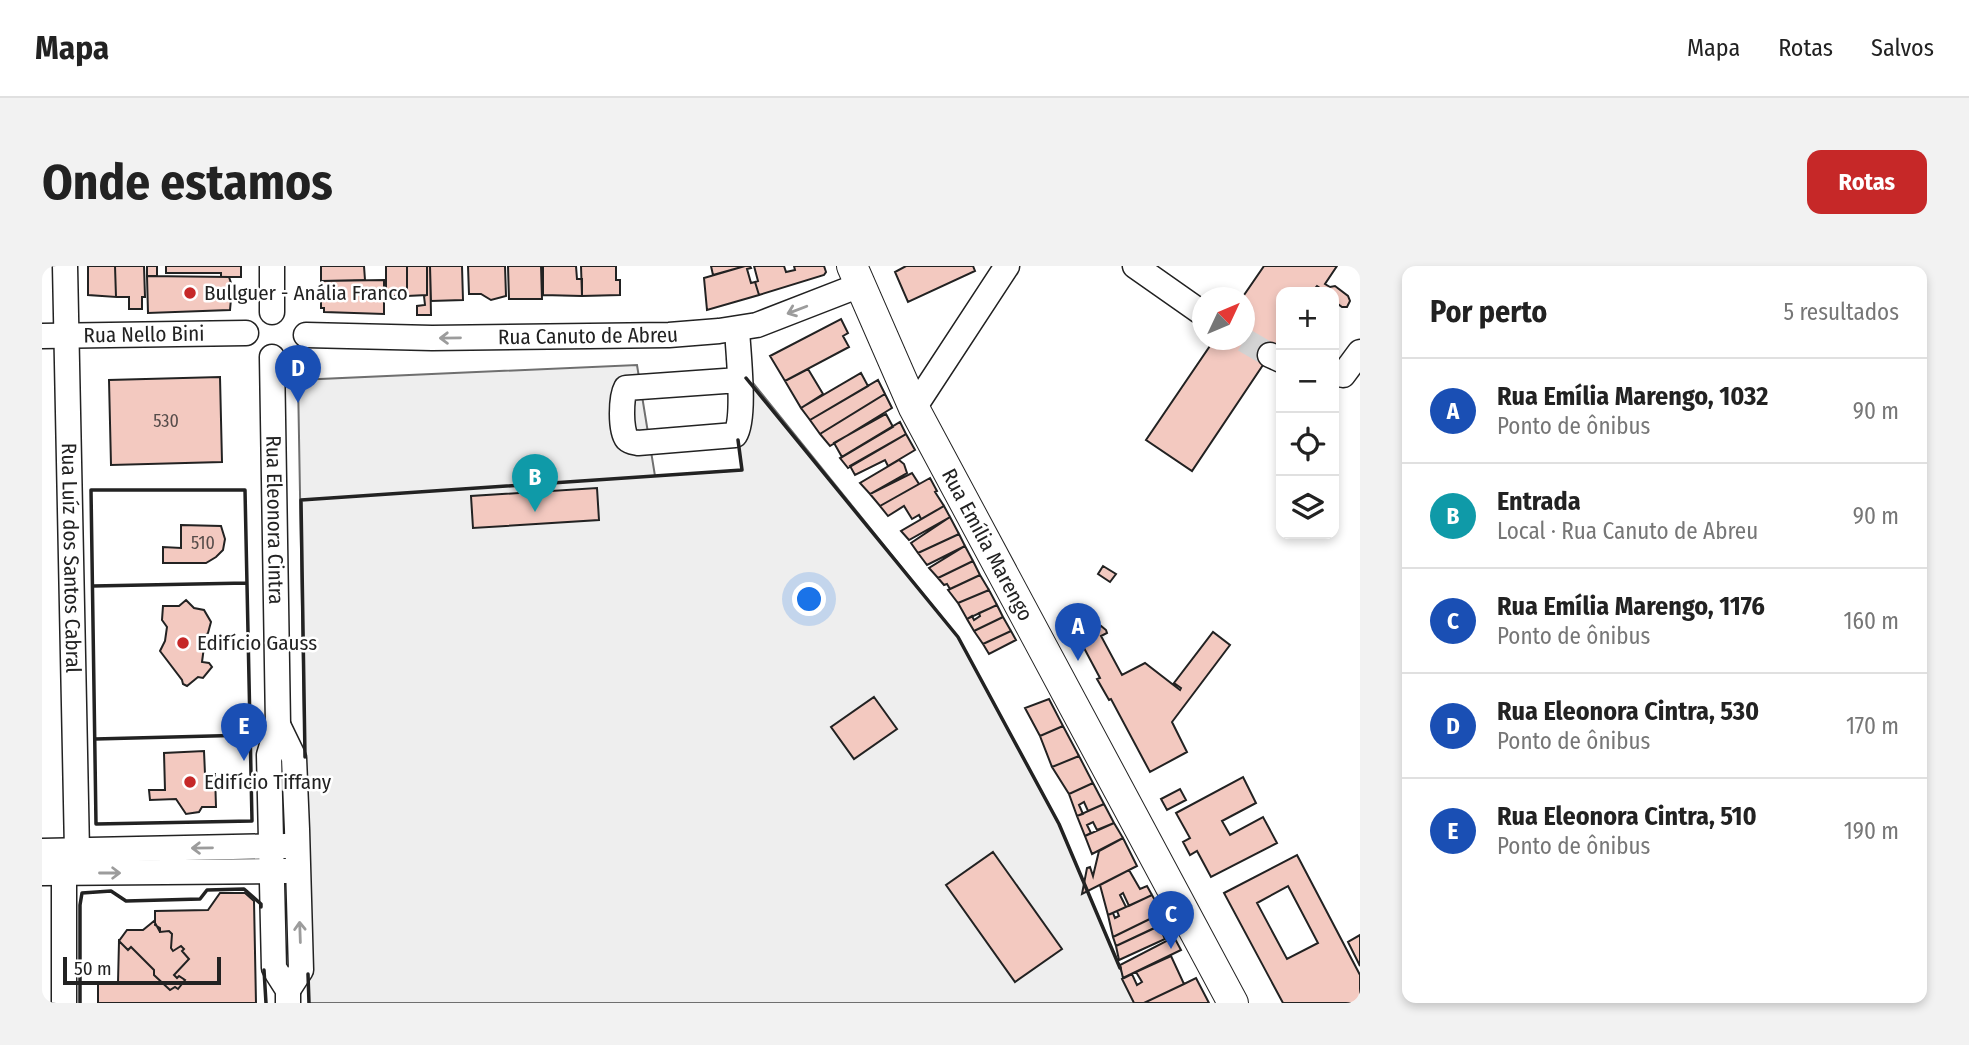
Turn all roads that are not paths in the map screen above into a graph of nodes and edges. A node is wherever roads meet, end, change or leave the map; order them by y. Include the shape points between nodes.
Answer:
1 (65, 266) edge
2 (272, 266) edge
3 (1007, 266) edge
4 (1135, 266) edge
5 (856, 276) edge
6 (1192, 306) edge
7 (272, 312) dead end
8 (737, 328) junction
9 (246, 332) dead end
10 (306, 335) dead end
11 (54, 336) edge
12 (1360, 352) edge
13 (272, 357) dead end
14 (1346, 373) edge
15 (739, 380) junction
16 (914, 408) junction
17 (278, 725) junction
18 (298, 845) junction
19 (42, 851) edge
20 (77, 851) junction
21 (271, 859) junction
22 (298, 870) junction
23 (53, 873) edge
24 (288, 996) edge
25 (64, 1003) edge
26 (1233, 1003) edge

1 - 11 street, Rua Luíz dos Santos Cabral
2 - 7 street
3 - 16 street
4 - 6 street
5 -> 8 street, Rua Canuto de Abreu via 757,325
5 - 16 main road, Rua Emília Marengo
8 -> 10 street, Rua Canuto de Abreu via 669,335
8 - 15 street
9 - 11 street, Rua Nello Bini
11 - 20 street, Rua Luíz dos Santos Cabral
12 - 14 street
13 - 17 street, Rua Eleonora Cintra
15 - 15 street via 740,427 735,435 638,443 625,435 621,397 626,388
16 - 26 main road, Rua Emília Marengo
17 - 18 street, Rua Eleonora Cintra via 295,758
17 - 21 street, Rua Eleonora Cintra via 269,755
18 - 21 street
18 - 22 street, Rua Eleonora Cintra
19 - 20 street
21 -> 20 street
21 - 22 street
23 -> 21 street
21 - 24 street, Rua Eleonora Cintra via 274,968
24 -> 22 street, Rua Eleonora Cintra via 301,970
23 - 25 street

